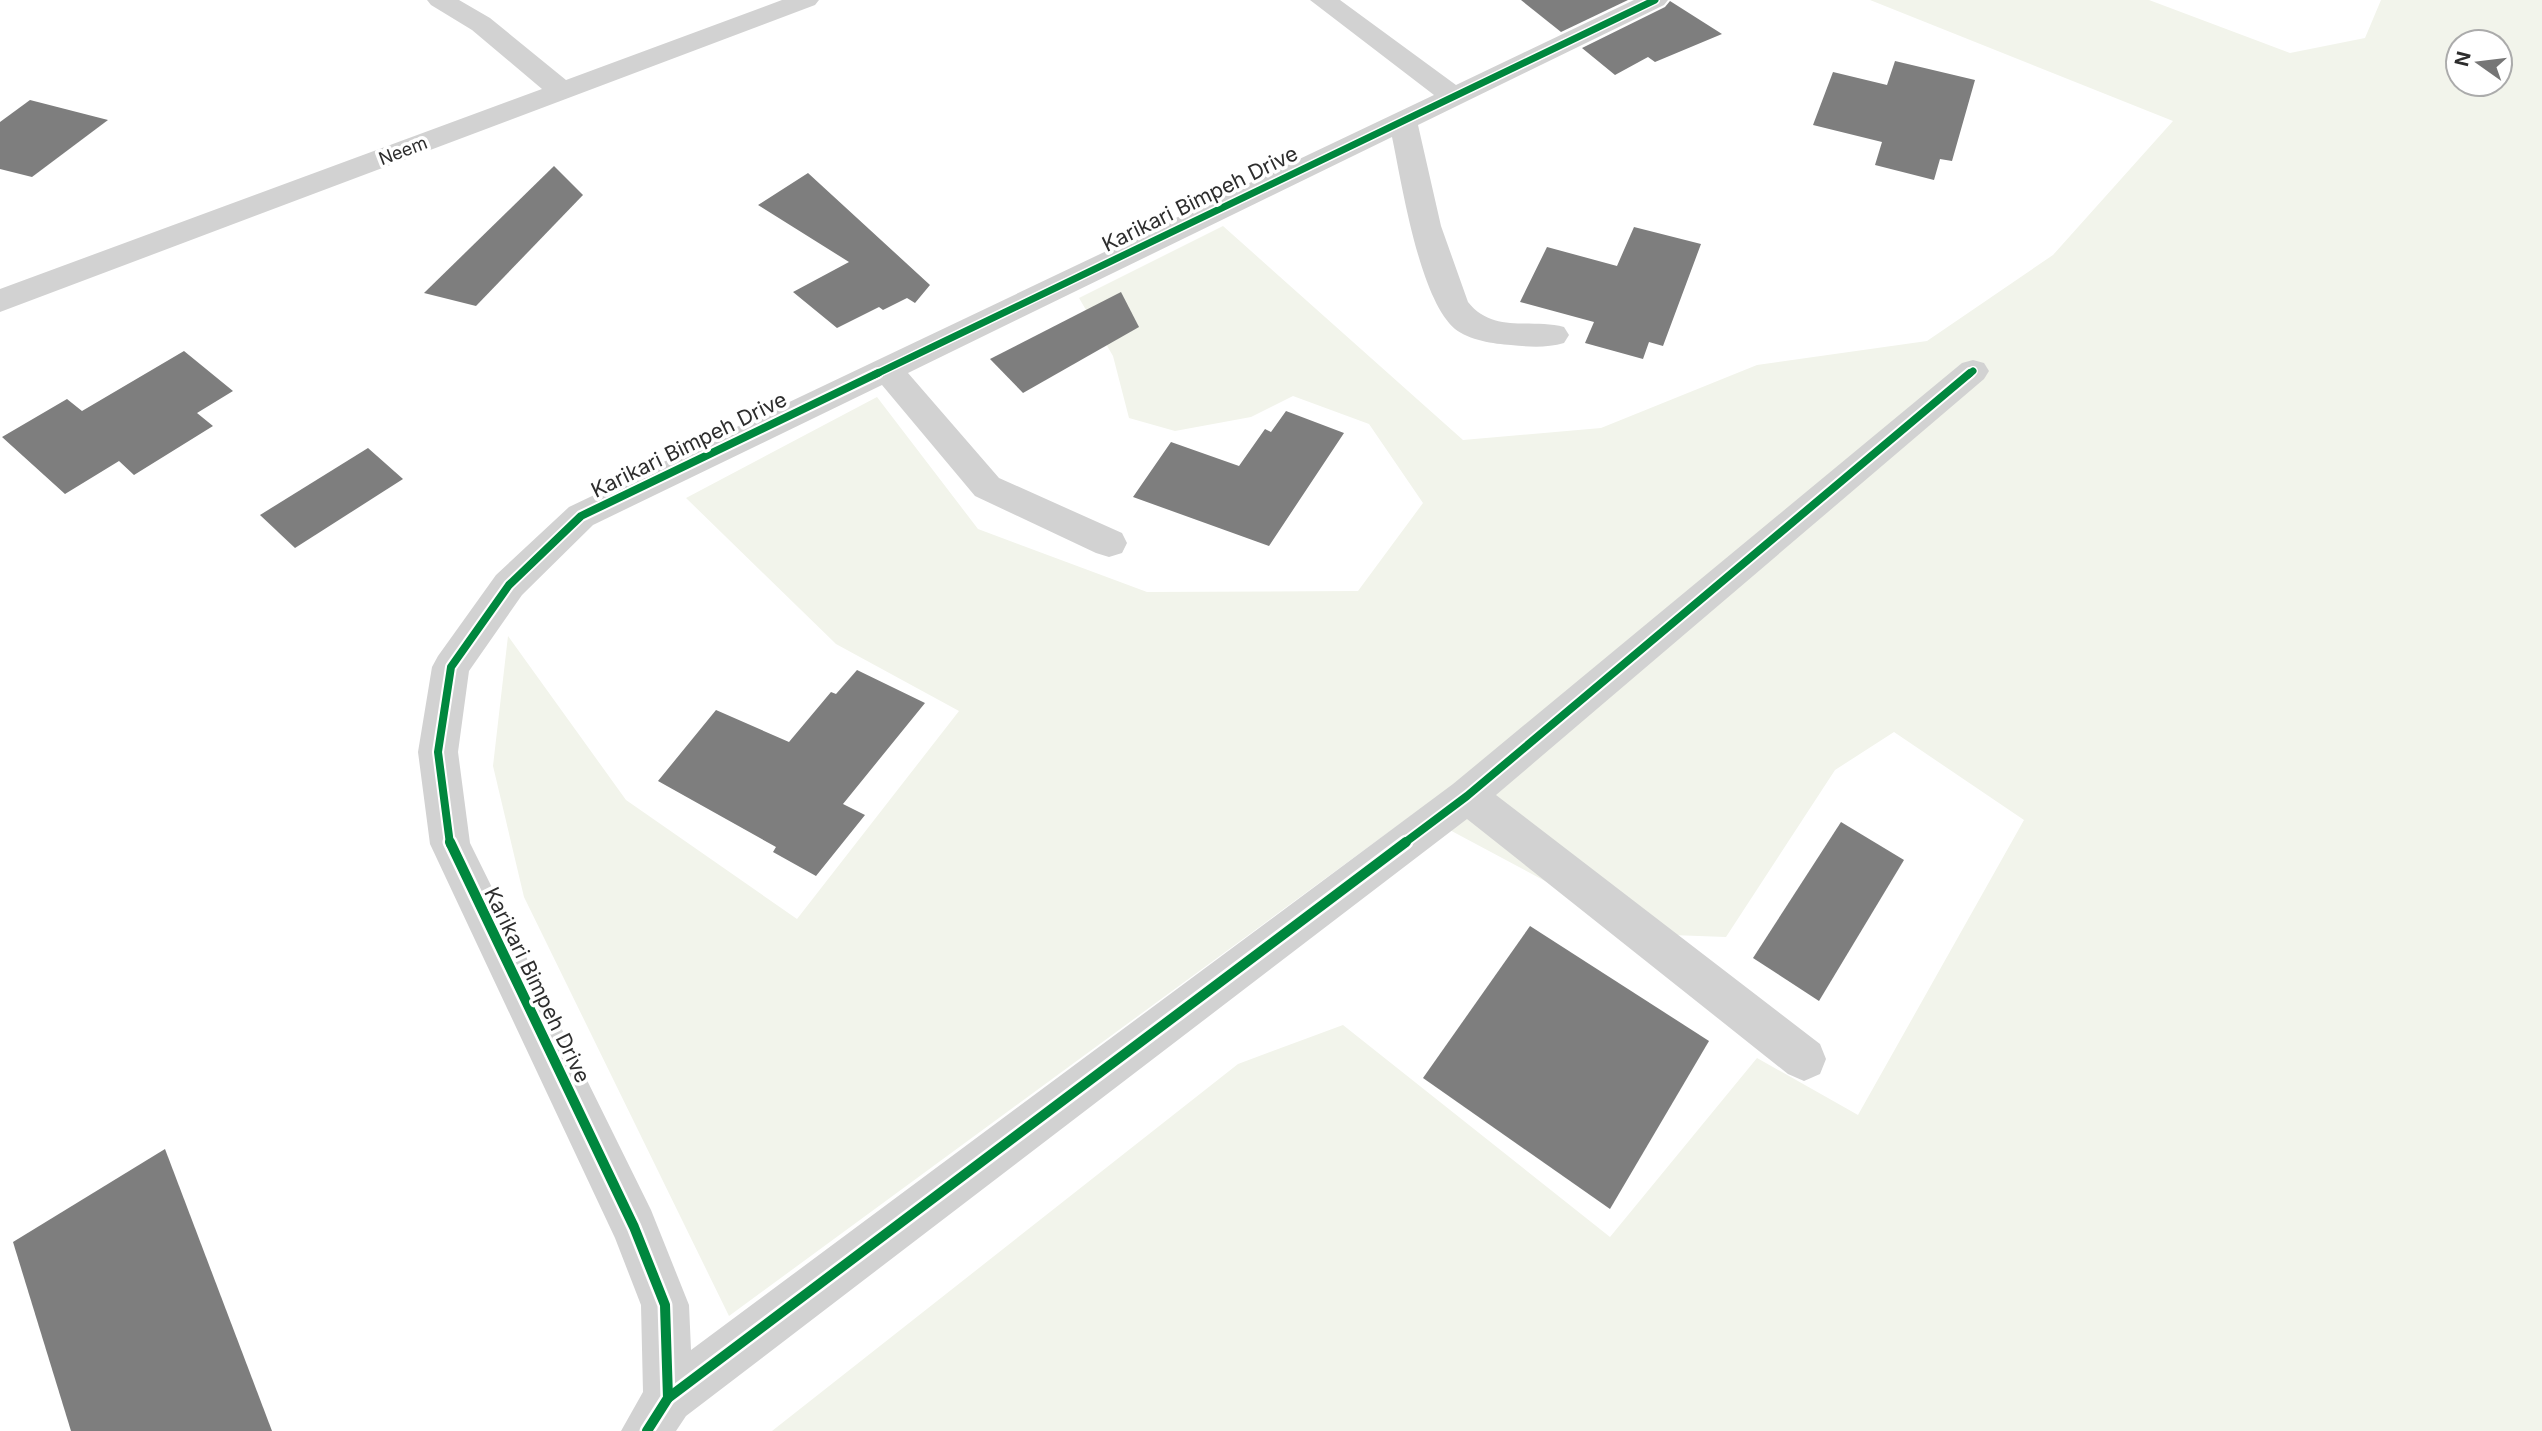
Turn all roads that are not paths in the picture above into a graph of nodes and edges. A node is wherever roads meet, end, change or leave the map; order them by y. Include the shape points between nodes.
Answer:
1 (440, 0) edge
2 (806, 0) edge
3 (1323, 0) edge
4 (1655, 0) edge
5 (562, 91) junction
6 (1452, 96) junction
7 (1403, 120) junction
8 (0, 301) edge
9 (1553, 335) dead end
10 (886, 369) junction
11 (1973, 371) dead end
12 (1109, 542) dead end
13 (1467, 796) junction
14 (1804, 1059) dead end
15 (657, 1414) edge

1 - 5 street via 481,24
2 - 5 street, Neem
3 - 6 street
4 - 6 street, Karikari Bimpeh Drive
5 - 8 street, Neem
6 - 7 street, Karikari Bimpeh Drive
7 - 9 street via 1426,225 1449,299 1465,321 1500,334
7 - 10 street, Karikari Bimpeh Drive
10 - 12 street via 987,486
10 - 15 street, Karikari Bimpeh Drive via 581,516 509,585 451,667 438,752 450,844 634,1227 664,1305
11 - 13 street
13 - 14 street
13 - 15 street

